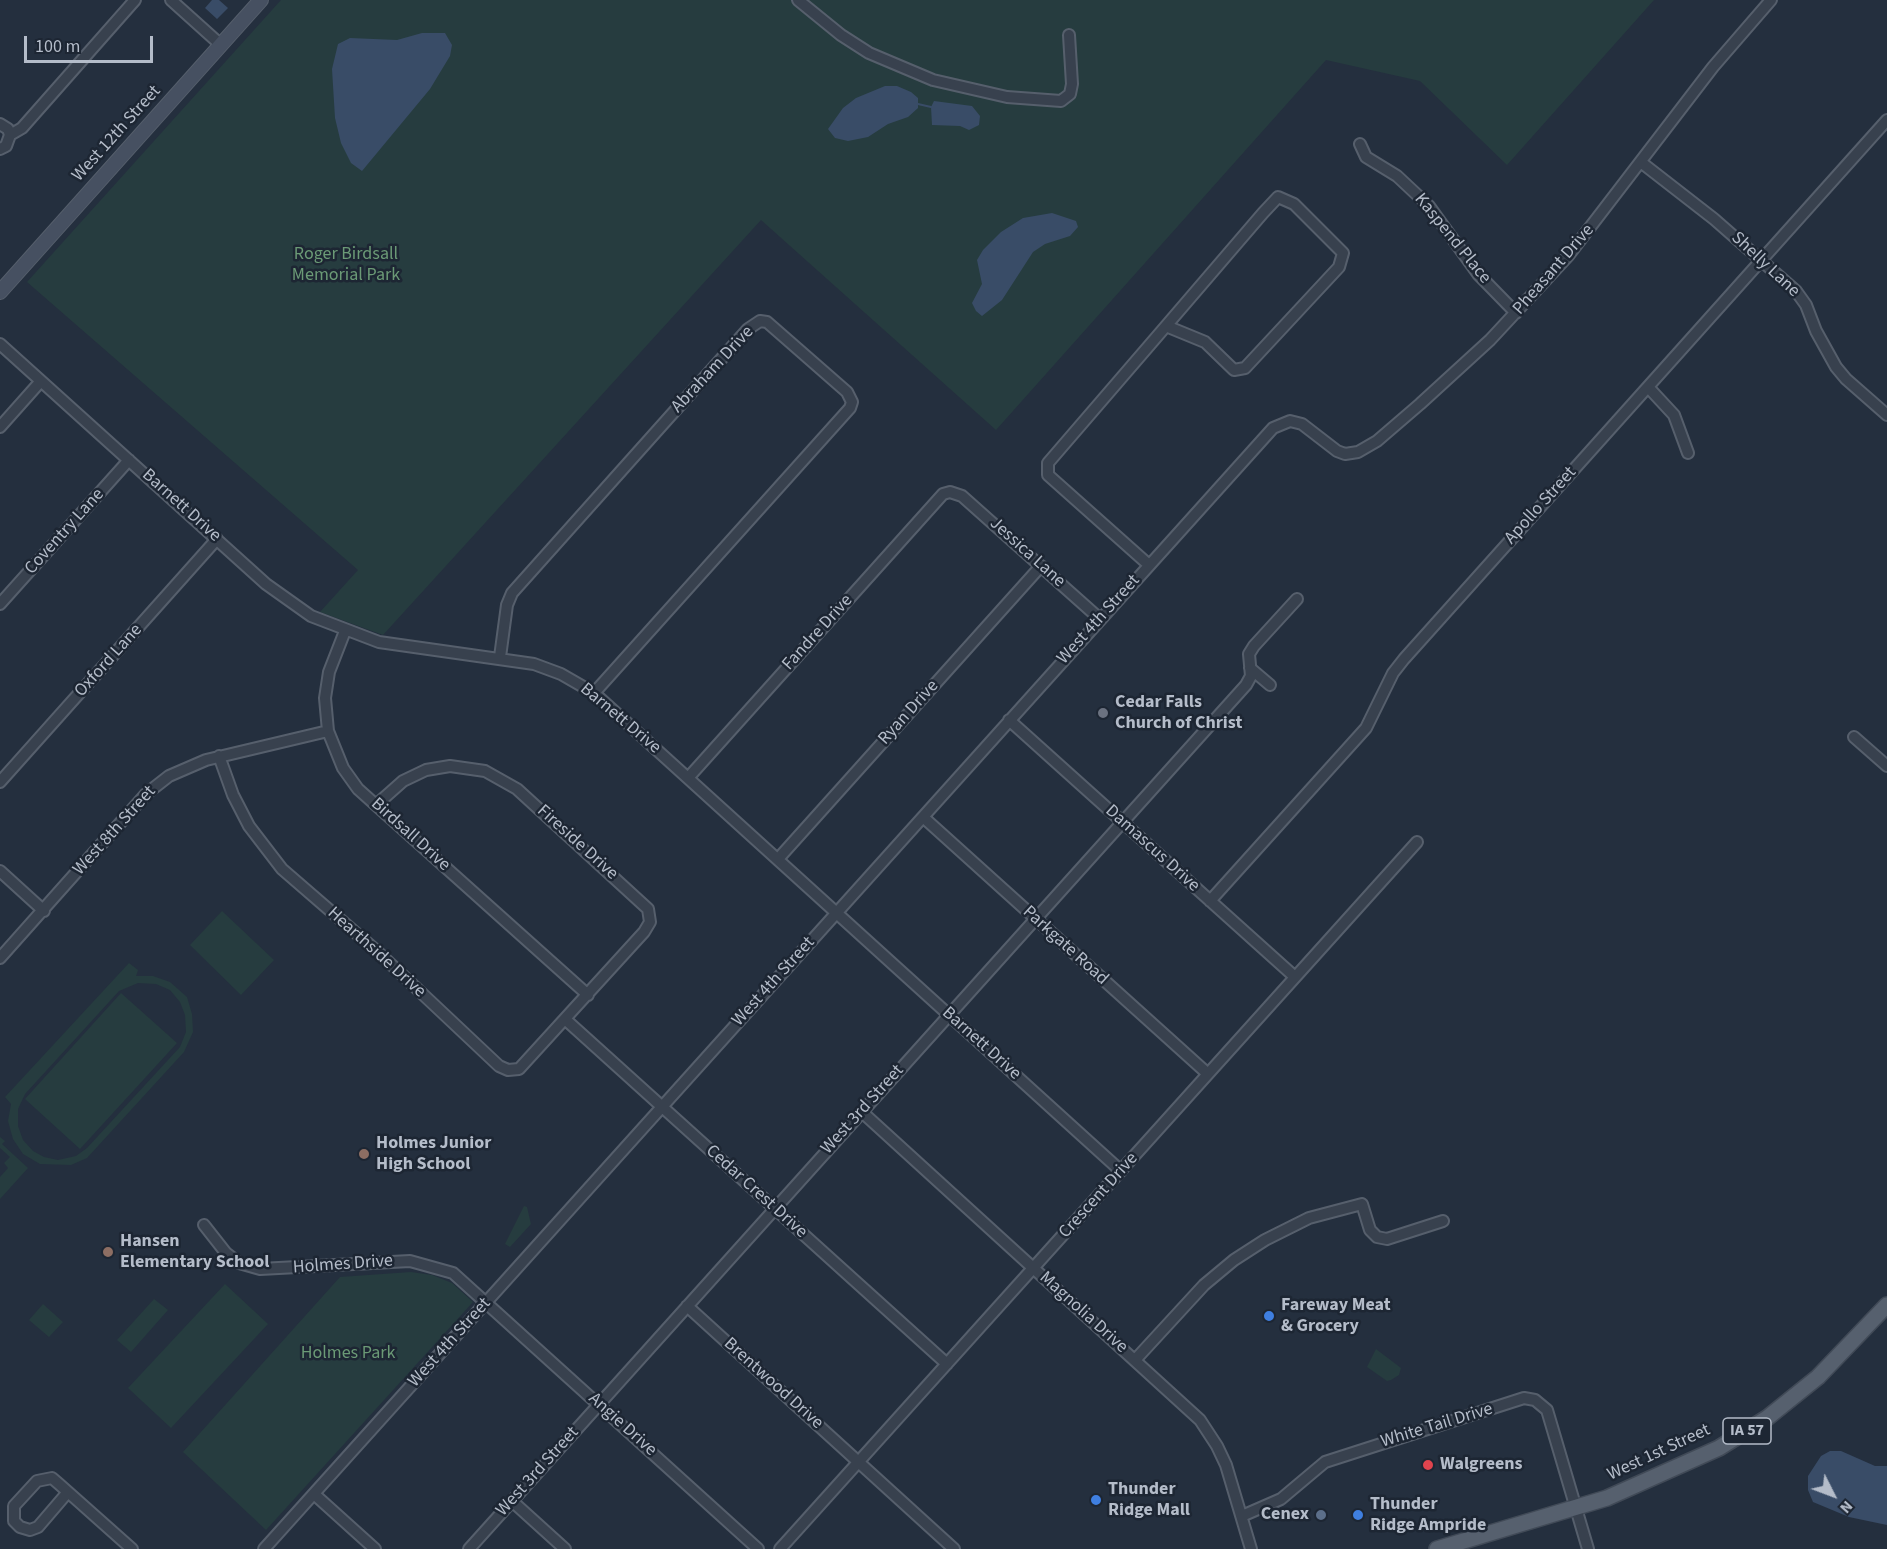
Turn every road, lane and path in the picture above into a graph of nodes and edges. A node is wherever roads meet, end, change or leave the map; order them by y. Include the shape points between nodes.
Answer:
1 (135, 0) edge
2 (171, 0) edge
3 (261, 0) edge
4 (798, 0) edge
5 (1771, 0) edge
6 (1069, 35) dead end
7 (221, 45) junction
8 (1887, 120) edge
9 (0, 124) edge
10 (10, 135) junction
11 (1360, 144) dead end
12 (0, 149) edge
13 (1642, 163) junction
14 (1761, 260) junction
15 (0, 292) edge
16 (1516, 313) junction
17 (1166, 326) junction
18 (0, 344) edge
19 (42, 381) junction
20 (1648, 387) junction
21 (1887, 415) edge
22 (1290, 422) joint
23 (0, 427) edge
24 (1688, 453) dead end
25 (129, 460) junction
26 (950, 492) joint
27 (217, 539) junction
28 (1149, 565) junction
29 (1041, 566) junction
30 (1297, 598) dead end
31 (0, 604) edge
32 (1100, 619) junction
33 (345, 631) junction
34 (500, 657) junction
35 (1250, 668) junction
36 (1270, 685) dead end
37 (594, 693) junction
38 (1009, 720) junction
39 (328, 731) junction
40 (1854, 737) dead end
41 (219, 756) junction
42 (1887, 766) edge
43 (688, 778) junction
44 (0, 782) edge
45 (376, 805) junction
46 (923, 817) junction
47 (1123, 822) junction
48 (1417, 842) dead end
49 (778, 860) junction
50 (0, 871) edge
51 (1210, 901) junction
52 (44, 910) junction
53 (837, 913) junction
54 (1035, 919) junction
55 (0, 958) edge
56 (1295, 977) junction
57 (588, 995) junction
58 (949, 1015) junction
59 (566, 1020) junction
60 (1208, 1074) junction
61 (662, 1107) junction
62 (862, 1112) junction
63 (1121, 1171) junction
64 (775, 1209) junction
65 (1443, 1221) dead end
66 (204, 1226) dead end
67 (1033, 1269) junction
68 (487, 1301) junction
69 (1887, 1305) edge
70 (687, 1306) junction
71 (1135, 1360) junction
72 (947, 1364) junction
73 (599, 1404) junction
74 (859, 1463) junction
75 (68, 1492) junction
76 (314, 1494) junction
77 (512, 1501) junction
78 (1575, 1508) junction
79 (1242, 1516) junction
80 (132, 1549) edge
81 (264, 1549) edge
82 (375, 1549) edge
83 (469, 1549) edge
84 (565, 1549) edge
85 (758, 1549) edge
86 (780, 1549) edge
87 (954, 1549) edge
88 (1251, 1549) edge
89 (1437, 1549) edge
90 (1588, 1549) edge

1 - 10 street via 22,128
2 - 7 street
3 - 7 main road, West 12th Street
4 - 6 street via 841,35 896,66 942,83 1007,97 1061,101 1070,94
5 - 13 street, Pheasant Drive via 1713,67
7 - 15 main road, West 12th Street
8 - 14 street, Apollo Street
9 - 10 street
10 - 12 street via 6,146
11 - 16 street, Kaspend Place via 1366,157 1397,176 1429,206 1478,274
13 - 14 street, Shelly Lane
13 - 16 street, Pheasant Drive
14 - 20 street, Apollo Street
14 - 21 street, Shelly Lane via 1806,304 1816,331 1846,379
16 - 22 street, Pheasant Drive via 1455,374 1365,449 1345,454 1302,424
17 - 17 street via 1205,342 1233,370 1245,368 1339,267 1343,253 1294,204 1278,197
17 - 28 street via 1047,469 1048,475
18 - 19 street, Barnett Drive
19 - 23 street
19 - 25 street, Barnett Drive
20 - 24 street via 1674,415
20 - 51 street, Apollo Street via 1404,659 1366,728
22 - 28 street, West 4th Street via 1273,428
25 - 27 street, Barnett Drive
25 - 31 street, Coventry Lane
26 - 29 street, Jessica Lane via 962,496
26 - 43 street, Fandre Drive via 938,498
27 - 33 street, Barnett Drive via 281,596 311,616
27 - 44 street, Oxford Lane
28 - 32 street, West 4th Street
29 - 32 street, Jessica Lane
29 - 49 street, Ryan Drive
30 - 35 street, West 3rd Street via 1254,646 1249,654
32 - 38 street, West 4th Street
33 - 34 street, Barnett Drive via 379,642
33 - 39 street, Birdsall Drive via 326,686
34 - 37 street, Barnett Drive via 548,668
34 - 37 street, Abraham Drive via 512,593 748,329 767,322 847,392 852,402 850,408
35 - 36 street
35 - 47 street, West 3rd Street via 1246,685
37 - 43 street, Barnett Drive
38 - 46 street, West 4th Street
38 - 47 street, Damascus Drive
39 - 41 street, West 8th Street
39 - 45 street, Birdsall Drive via 343,768
40 - 42 street
41 - 52 street, West 8th Street via 180,769 146,794
41 - 59 street, Hearthside Drive via 241,812 271,856 499,1066 513,1070 524,1065
43 - 49 street, Barnett Drive
45 - 57 street, Birdsall Drive
45 - 57 street, Fireside Drive via 403,781 426,770 450,766 485,771 517,789 648,909 647,927
46 - 53 street, West 4th Street
46 - 54 street, Parkgate Road
47 - 51 street, Damascus Drive
47 - 54 street, West 3rd Street
48 - 56 street, Crescent Drive
49 - 53 street, Barnett Drive
50 - 52 street
51 - 56 street, Damascus Drive
52 - 55 street, West 8th Street
53 - 58 street, Barnett Drive
53 - 61 street, West 4th Street
54 - 58 street, West 3rd Street
54 - 60 street, Parkgate Road
56 - 60 street, Crescent Drive
57 - 59 street, Fireside Drive
58 - 62 street, West 3rd Street
58 - 63 street, Barnett Drive
59 - 61 street, Cedar Crest Drive
60 - 63 street, Crescent Drive
61 - 64 street, Cedar Crest Drive
61 - 68 street, West 4th Street
62 - 64 street, West 3rd Street
62 - 67 street, Magnolia Drive
63 - 67 street, Crescent Drive
64 - 70 street, West 3rd Street
64 - 72 street, Cedar Crest Drive
65 - 71 street via 1387,1239 1370,1230 1362,1204 1309,1218 1234,1260 1204,1285
66 - 68 street, Holmes Drive via 226,1253 248,1267 275,1270 422,1262 453,1273
67 - 71 street, Magnolia Drive
67 - 72 street, Crescent Drive
68 - 73 street, Angie Drive
68 - 76 street, West 4th Street
69 - 78 main road, West 1st Street / IA 57 via 1818,1377 1767,1418 1670,1472
70 - 73 street, West 3rd Street
70 - 74 street, Brentwood Drive
71 - 79 street, Magnolia Drive via 1186,1405 1209,1432 1226,1465
72 - 74 street, Crescent Drive
73 - 77 street, West 3rd Street
73 - 85 street, Angie Drive
74 - 86 street, Crescent Drive
74 - 87 street, Brentwood Drive
75 - 75 street via 38,1527 30,1530 15,1521 14,1506 37,1480 52,1478
75 - 80 street
76 - 81 street, West 4th Street
76 - 82 street
77 - 83 street, West 3rd Street
77 - 84 street
78 - 79 street, White Tail Drive via 1547,1410 1535,1400 1524,1398 1325,1462 1281,1499
78 - 89 main road, West 1st Street / IA 57
78 - 90 street, White Tail Drive
79 - 88 street, Magnolia Drive

